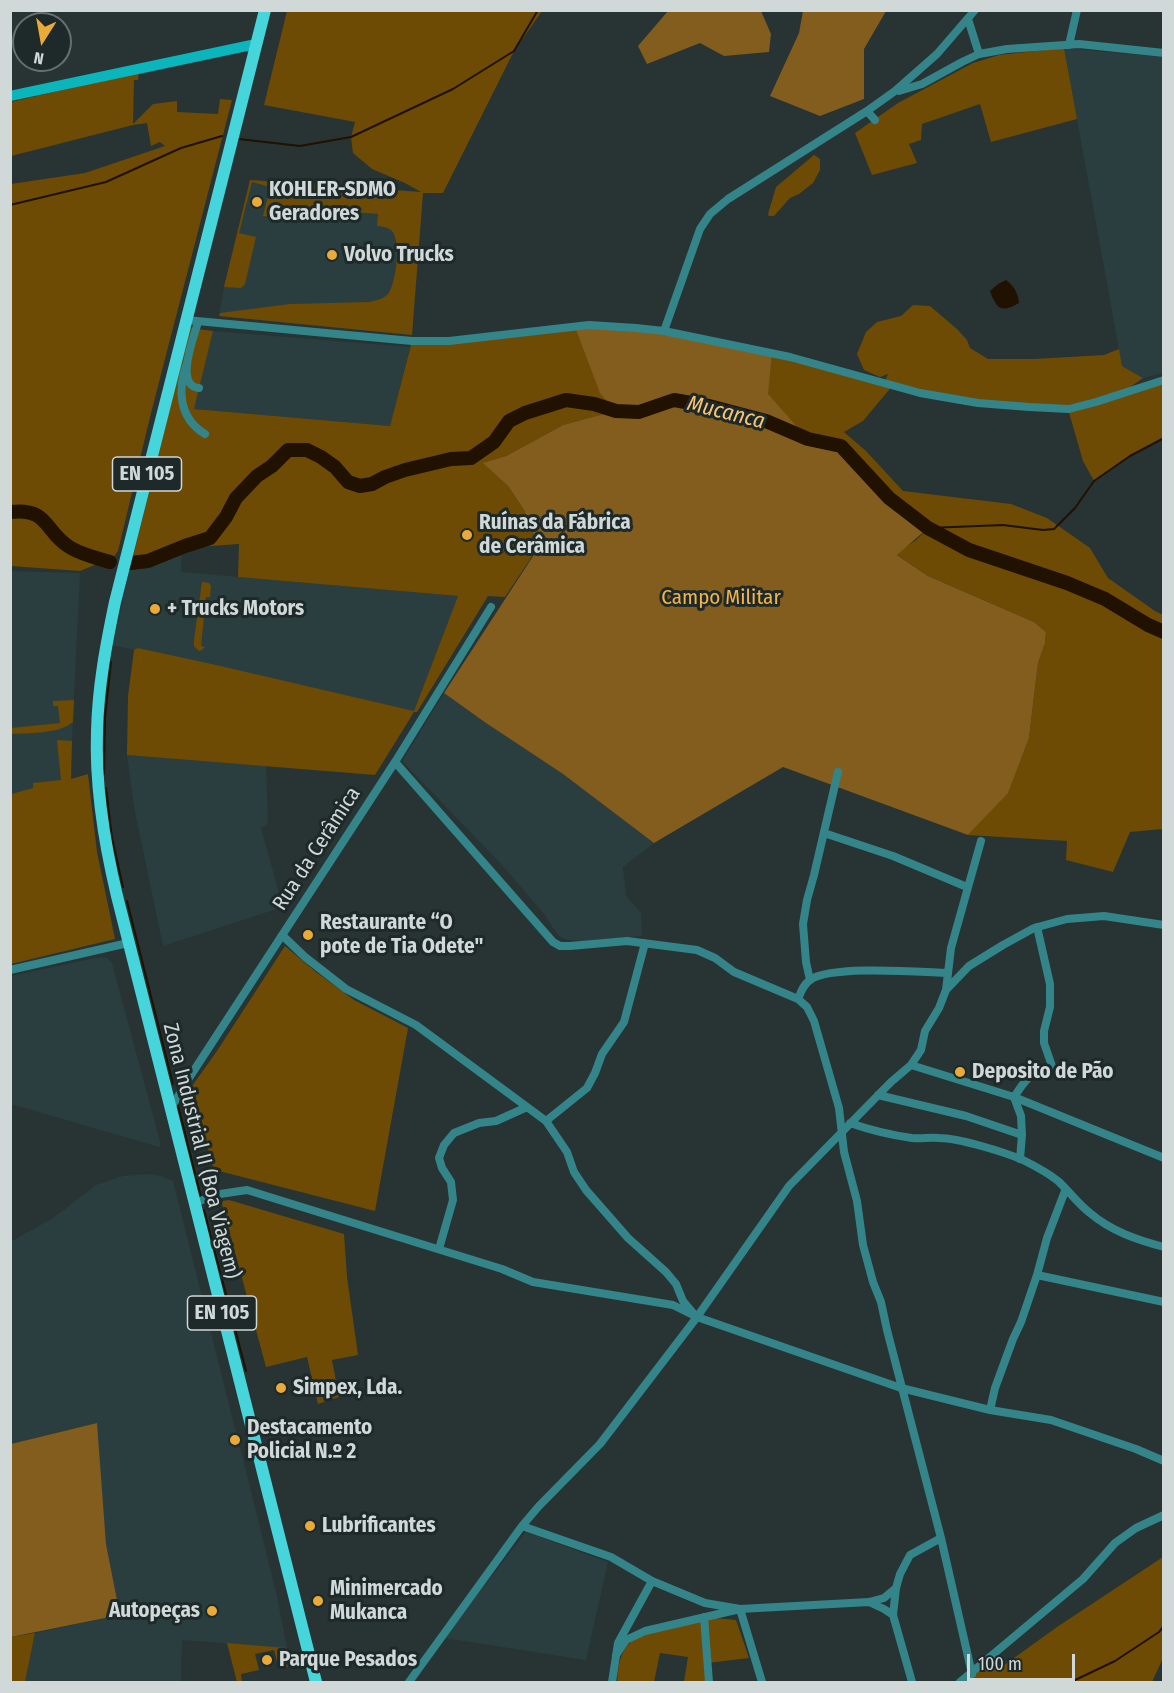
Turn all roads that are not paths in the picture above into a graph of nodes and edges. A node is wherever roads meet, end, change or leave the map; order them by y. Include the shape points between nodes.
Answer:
1 (265, 10) edge
2 (975, 10) edge
3 (1077, 10) edge
4 (968, 19) junction
5 (256, 44) junction
6 (1069, 45) junction
7 (1164, 53) edge
8 (979, 54) junction
9 (895, 92) junction
10 (10, 96) edge
11 (867, 111) junction
12 (874, 120) dead end
13 (192, 321) junction
14 (664, 331) junction
15 (187, 363) junction
16 (1164, 380) edge
17 (199, 388) dead end
18 (205, 434) dead end
19 (491, 607) dead end
20 (395, 762) junction
21 (837, 772) dead end
22 (824, 833) junction
23 (981, 841) dead end
24 (968, 887) junction
25 (1164, 925) edge
26 (1037, 927) junction
27 (282, 935) junction
28 (128, 943) junction
29 (645, 943) junction
30 (10, 970) edge
31 (947, 973) junction
32 (810, 980) junction
33 (946, 990) junction
34 (798, 999) junction
35 (911, 1065) junction
36 (878, 1095) junction
37 (1014, 1097) junction
38 (527, 1107) junction
39 (171, 1108) junction
40 (546, 1121) junction
41 (850, 1123) junction
42 (842, 1131) junction
43 (1022, 1135) junction
44 (1164, 1158) edge
45 (1020, 1159) junction
46 (1065, 1191) junction
47 (194, 1203) junction
48 (1164, 1247) edge
49 (438, 1249) junction
50 (1037, 1275) junction
51 (1164, 1302) edge
52 (697, 1317) junction
53 (902, 1388) junction
54 (990, 1410) junction
55 (1164, 1461) edge
56 (1164, 1515) edge
57 (522, 1526) junction
58 (941, 1538) junction
59 (652, 1581) junction
60 (896, 1588) junction
61 (868, 1602) junction
62 (740, 1609) junction
63 (893, 1615) junction
64 (704, 1617) junction
65 (616, 1655) junction
66 (972, 1674) junction
67 (316, 1683) edge
68 (409, 1683) edge
69 (612, 1683) edge
70 (709, 1683) edge
71 (762, 1683) edge
72 (912, 1683) edge
73 (960, 1683) edge

1 - 5 main road, EN 105
2 - 4 street
3 - 6 street
4 - 8 street
4 - 9 street
5 - 10 street
5 - 13 main road, EN 105
6 - 7 street
6 - 8 street
8 - 9 street via 922,84
9 - 11 street
11 - 12 street
11 - 14 street via 710,214 700,229
13 - 14 street via 412,341 449,341 589,326
13 - 15 street
13 - 28 main road, EN 105 via 115,602 99,702 99,800
14 - 16 street via 790,357 920,393 978,403 1069,408
15 - 17 street via 188,383
15 - 18 street via 182,404 190,422
19 - 20 street, Rua da Cerâmica
20 - 27 street, Rua da Cerâmica
20 - 29 street via 553,942 560,946
21 - 22 street
22 - 24 street
22 - 32 street via 803,924
23 - 24 street
24 - 31 street
25 - 26 street via 1104,916 1067,919
26 - 33 street via 969,966
26 - 37 street via 1050,984 1044,1043 1052,1066 1030,1077
27 - 38 street via 346,989 417,1025
27 - 39 street, Rua da Cerâmica
28 - 30 street
28 - 39 main road, Zona Industrial II (Boa Viagem) / EN 105
29 - 34 street via 697,950 734,972
29 - 40 street via 624,1022 602,1054 587,1088
31 - 32 street via 856,971 824,974
31 - 33 street
32 - 34 street
33 - 35 street
34 - 42 street via 814,1021
35 - 36 street
35 - 37 street
36 - 41 street
36 - 43 street via 966,1116
37 - 43 street
37 - 44 street
38 - 40 street
38 - 49 street via 454,1133 444,1145 439,1158 451,1182 453,1200
39 - 47 main road, Zona Industrial II (Boa Viagem) / EN 105
40 - 52 street via 586,1190 628,1238 666,1272
41 - 42 street
41 - 45 street via 876,1132 941,1137
42 - 52 street via 789,1186
42 - 53 street via 863,1245
43 - 45 street
45 - 46 street via 1045,1171
46 - 48 street via 1110,1227
46 - 50 street
47 - 49 street via 246,1190
47 - 67 main road, Zona Industrial II (Boa Viagem) / EN 105
49 - 52 street via 533,1282 673,1305
50 - 51 street
50 - 54 street
52 - 53 street
52 - 57 street via 600,1444
53 - 54 street
53 - 58 street
54 - 55 street via 1051,1420
56 - 66 street via 1115,1543 1083,1579
57 - 59 street via 610,1557
57 - 68 street
58 - 60 street via 910,1555
58 - 66 street
59 - 62 street via 705,1603
59 - 65 street via 622,1634
60 - 61 street via 884,1598
60 - 63 street
61 - 62 street
61 - 63 street
62 - 64 street
62 - 71 street
63 - 72 street
64 - 65 street via 645,1631 626,1640
64 - 70 street
65 - 69 street
66 - 73 street

